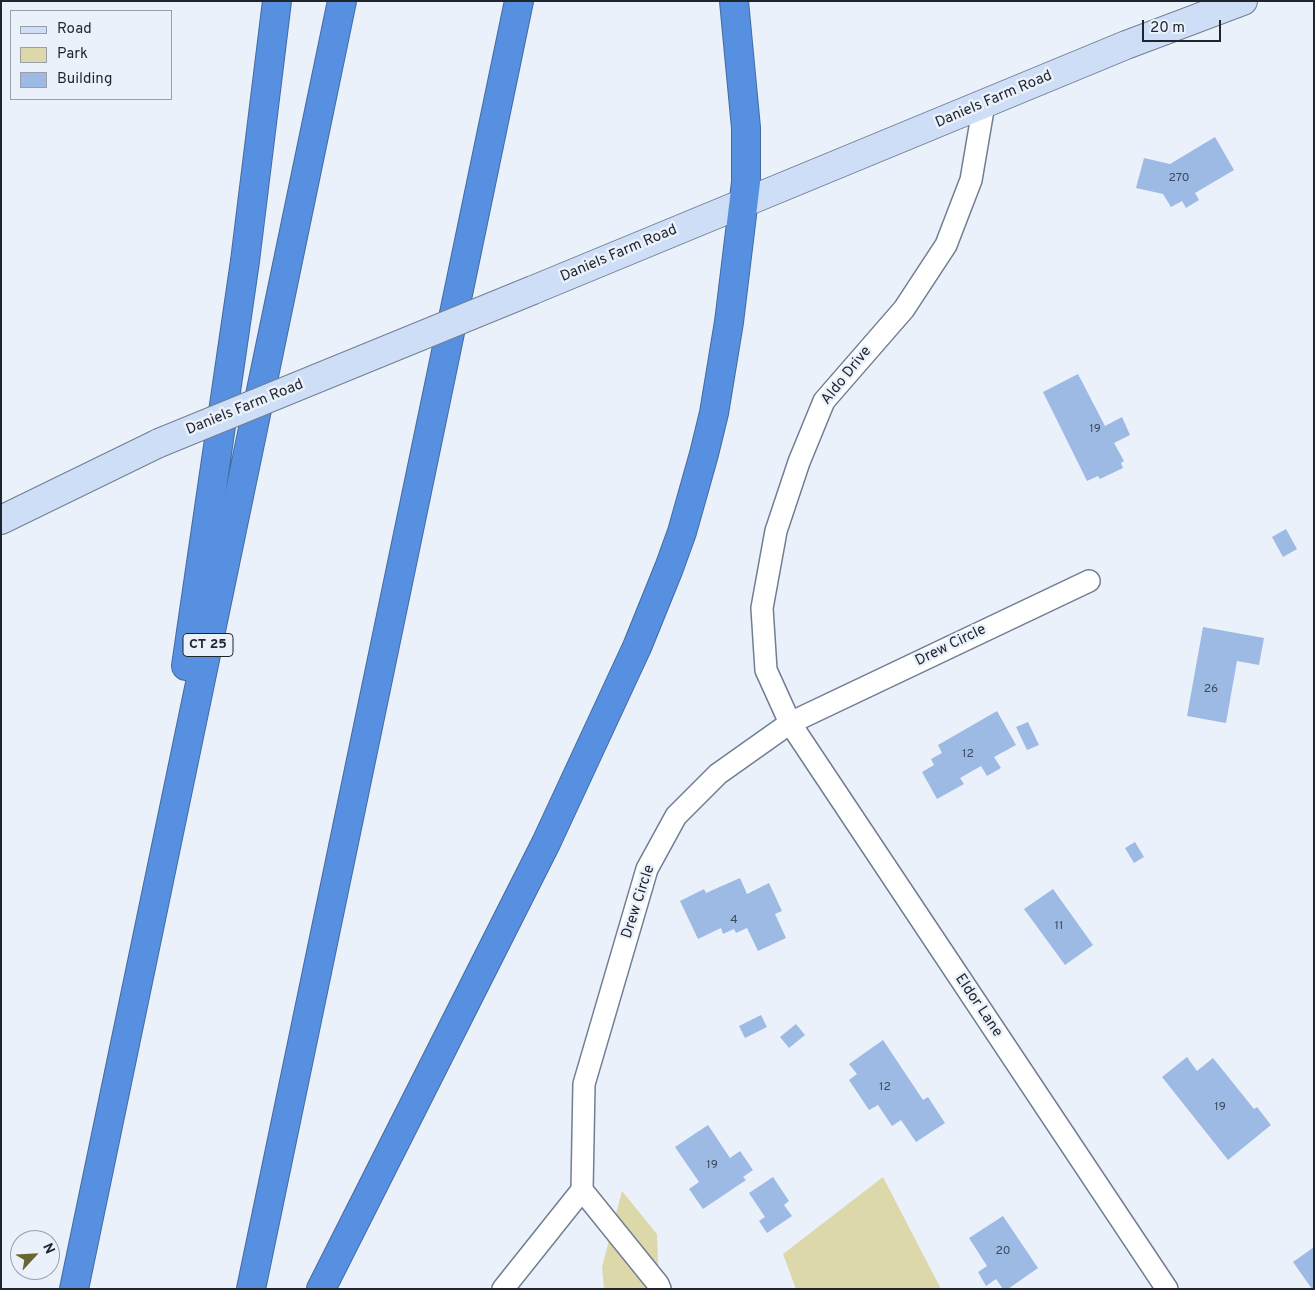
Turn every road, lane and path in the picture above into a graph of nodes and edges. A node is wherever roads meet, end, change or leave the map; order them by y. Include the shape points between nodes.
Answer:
1 (277, 1) edge
2 (342, 1) edge
3 (519, 1) edge
4 (734, 1) edge
5 (1243, 1) edge
6 (984, 104) junction
7 (743, 203) junction
8 (1, 520) edge
9 (1089, 581) dead end
10 (790, 724) junction
11 (148, 934) junction
12 (582, 1190) junction
13 (74, 1289) edge
14 (251, 1289) edge
15 (321, 1289) edge
16 (503, 1289) edge
17 (660, 1289) edge
18 (1167, 1289) edge

1 - 11 highway via 245,261
2 - 11 highway, CT 25
3 - 14 highway
4 - 7 highway via 746,128
5 - 6 main road, Daniels Farm Road
6 - 7 main road, Daniels Farm Road
6 - 10 street, Aldo Drive via 971,180 946,245 904,309 824,401 776,531 762,608 765,661
7 - 8 main road, Daniels Farm Road, bridge via 160,443
7 - 15 highway via 714,412 691,500 666,576 620,685 550,834
9 - 10 street, Drew Circle
10 - 12 street, Drew Circle via 718,774 676,816 647,870 584,1084
10 - 18 street, Eldor Lane
11 - 13 highway, CT 25
12 - 16 street
12 - 17 street

